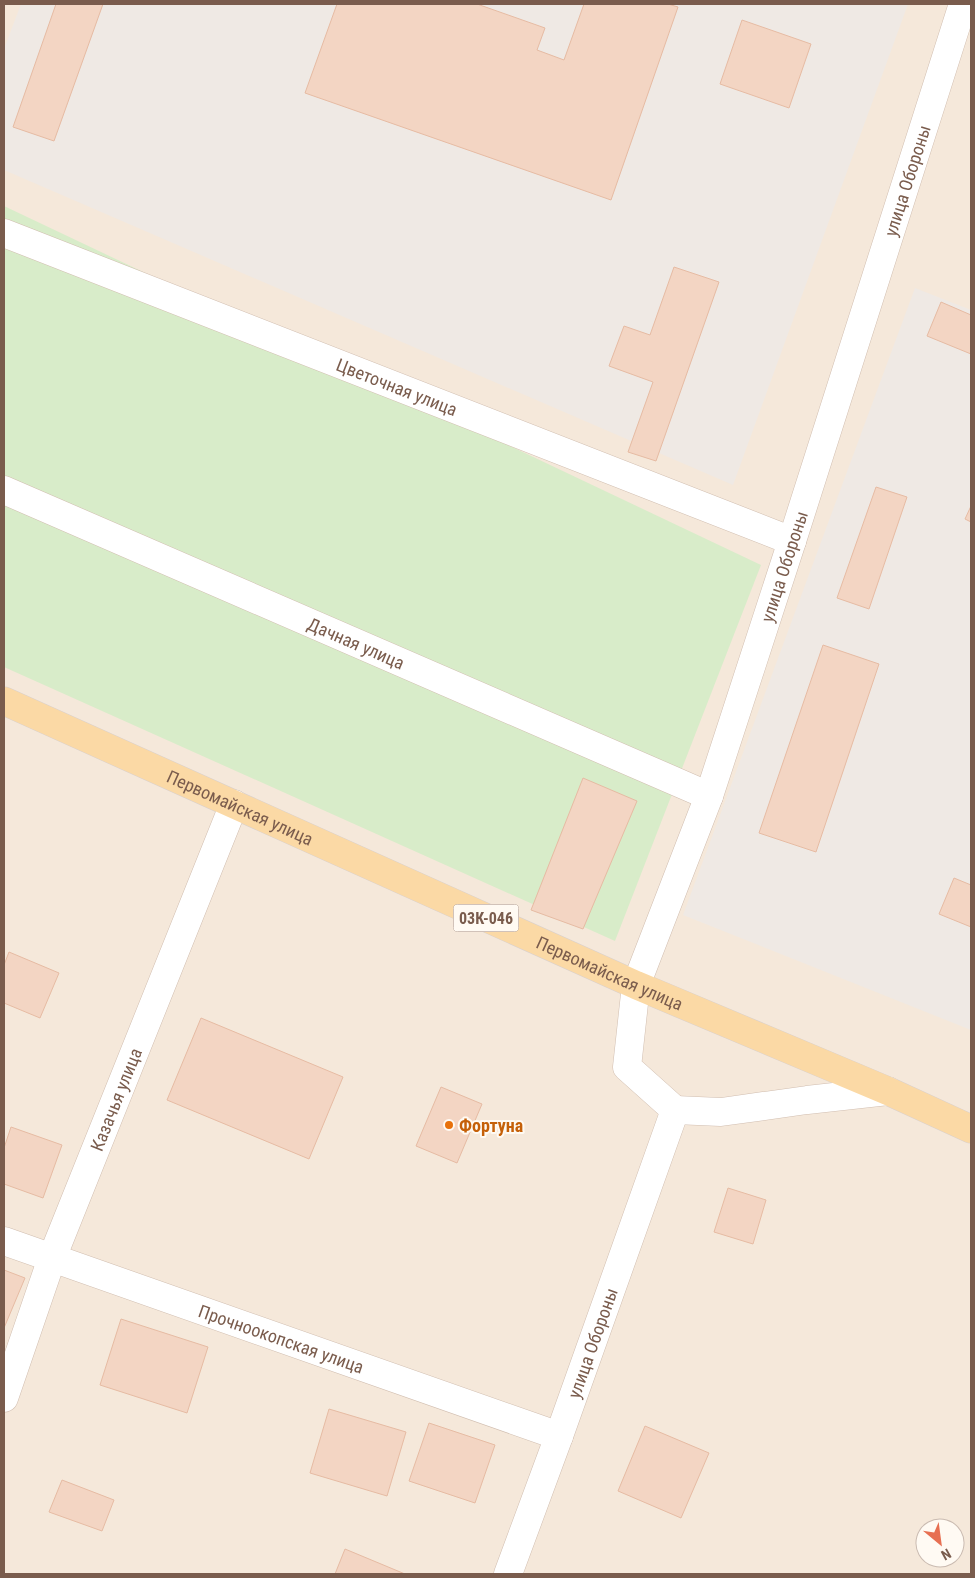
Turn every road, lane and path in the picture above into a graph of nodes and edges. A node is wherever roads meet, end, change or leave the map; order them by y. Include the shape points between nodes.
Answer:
1 (963, 4) edge
2 (4, 232) edge
3 (4, 490) edge
4 (792, 541) junction
5 (4, 701) edge
6 (708, 796) junction
7 (234, 804) junction
8 (636, 985) junction
9 (888, 1090) junction
10 (676, 1110) junction
11 (971, 1129) edge
12 (4, 1241) edge
13 (52, 1258) junction
14 (4, 1398) edge
15 (559, 1436) junction
16 (508, 1574) edge

1 - 4 street, улица Обороны
2 - 4 street, Цветочная улица
3 - 6 street, Дачная улица
4 - 6 street, улица Обороны
5 - 7 main road, Первомайская улица / 03К-046
6 - 8 street, улица Обороны
7 - 8 main road, Первомайская улица / 03К-046
7 - 13 street, Казачья улица
8 - 9 main road, Первомайская улица / 03К-046
8 - 10 street, улица Обороны via 627,1068
9 - 10 street via 721,1112
9 - 11 main road, Первомайская улица / 03К-046
10 - 15 street, улица Обороны
12 - 13 street, Прочноокопская улица
13 - 14 street, Казачья улица
13 - 15 street, Прочноокопская улица
15 - 16 street, улица Обороны

